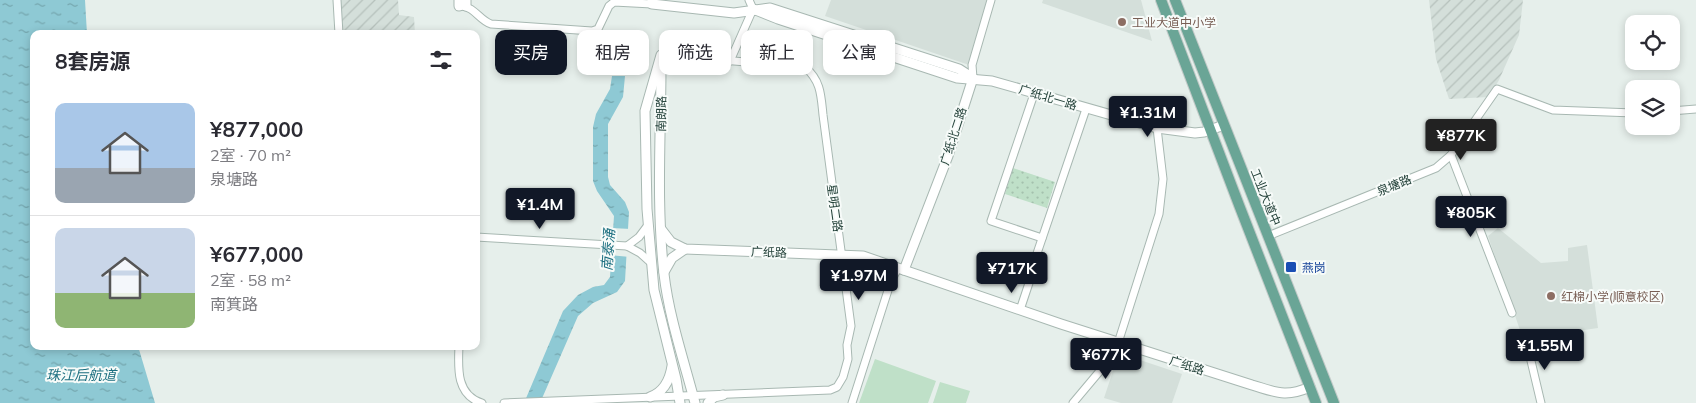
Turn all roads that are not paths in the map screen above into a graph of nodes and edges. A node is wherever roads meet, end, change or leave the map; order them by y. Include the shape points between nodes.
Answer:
1 (337, 0) edge
2 (749, 0) edge
3 (991, 0) edge
4 (1161, 0) edge
5 (1176, 0) edge
6 (652, 2) edge
7 (462, 3) edge
8 (753, 9) junction
9 (339, 30) edge
10 (731, 59) edge
11 (731, 61) edge
12 (659, 62) edge
13 (661, 75) edge
14 (973, 78) junction
15 (1034, 94) junction
16 (1086, 109) junction
17 (1696, 109) edge
18 (1680, 110) edge
19 (1625, 113) edge
20 (1224, 125) junction
21 (1157, 128) junction
22 (1210, 130) junction
23 (1452, 155) junction
24 (648, 225) junction
25 (662, 229) junction
26 (1268, 236) junction
27 (480, 237) edge
28 (1042, 238) junction
29 (630, 246) junction
30 (686, 249) junction
31 (842, 255) junction
32 (650, 262) junction
33 (901, 269) junction
34 (664, 274) junction
35 (1020, 310) junction
36 (1512, 313) dead end
37 (677, 334) junction
38 (666, 338) junction
39 (1118, 343) junction
40 (1527, 344) dead end
41 (459, 350) edge
42 (672, 365) junction
43 (1310, 387) junction
44 (723, 394) junction
45 (650, 397) junction
46 (694, 399) edge
47 (679, 400) edge
48 (568, 401) edge
49 (598, 401) edge
50 (482, 403) edge
51 (504, 403) edge
52 (513, 403) edge
53 (708, 403) edge
54 (852, 403) edge
55 (1073, 403) edge
56 (1316, 403) edge
57 (1334, 403) edge
58 (1541, 403) edge

1 - 9 street
2 - 8 street
3 - 14 street, 广纸北二路 via 972,65
4 - 22 main road
5 - 20 main road, 工业大道中
6 - 7 street via 614,2 598,29 592,31 491,24
6 - 8 street, 广纸北一路 via 734,13
8 - 10 street
8 - 14 street, 广纸北一路 via 770,8 960,69
11 - 31 street, 星明二路 via 806,67 812,74 822,94
12 - 24 street, 南朗路 via 645,111
13 - 25 street, 南朗路
14 - 15 street, 广纸北一路
14 - 33 street, 广纸北二路 via 948,156
15 - 16 street, 广纸北一路
15 - 28 street via 991,221
16 - 21 street, 广纸北一路
16 - 28 street
17 - 18 street
19 - 23 street, 泉塘路 via 1553,110 1497,89
20 - 22 street, 广纸北一路
20 - 26 main road, 工业大道中
21 - 22 street, 广纸北一路 via 1195,133
21 - 39 street via 1163,179 1159,214
22 - 43 main road
23 - 26 street, 泉塘路 via 1436,168
23 - 36 street
24 - 29 street
24 - 32 street, 南朗路
25 - 30 street via 671,242
25 - 34 street, 南朗路
26 - 57 main road, 工业大道中
27 - 29 street
28 - 35 street
29 - 32 street
30 - 31 street, 广纸路
30 - 34 street via 672,258
31 - 33 street, 广纸路 via 863,256
31 - 44 street, 星明二路 via 851,326 847,364 839,384 830,390
32 - 38 street, 南朗路
33 - 35 street, 广纸路
33 - 54 street via 891,281
34 - 37 street, 南朗路
35 - 39 street, 广纸路
37 - 38 street via 672,340
37 - 46 street, 南朗路
38 - 42 street, 南朗路
39 - 43 street, 广纸路 via 1283,394
39 - 55 street
40 - 58 street
41 - 50 street via 460,379 468,396
42 - 45 street via 663,388
42 - 47 street, 南朗路
43 - 56 main road
44 - 46 street, 星明二路
44 - 53 street
45 - 47 street, 星明二路
45 - 49 street, 星明二路
46 - 47 street, 星明二路
48 - 49 street, 星明二路
48 - 52 street, 星明二路
51 - 52 street, 星明二路

